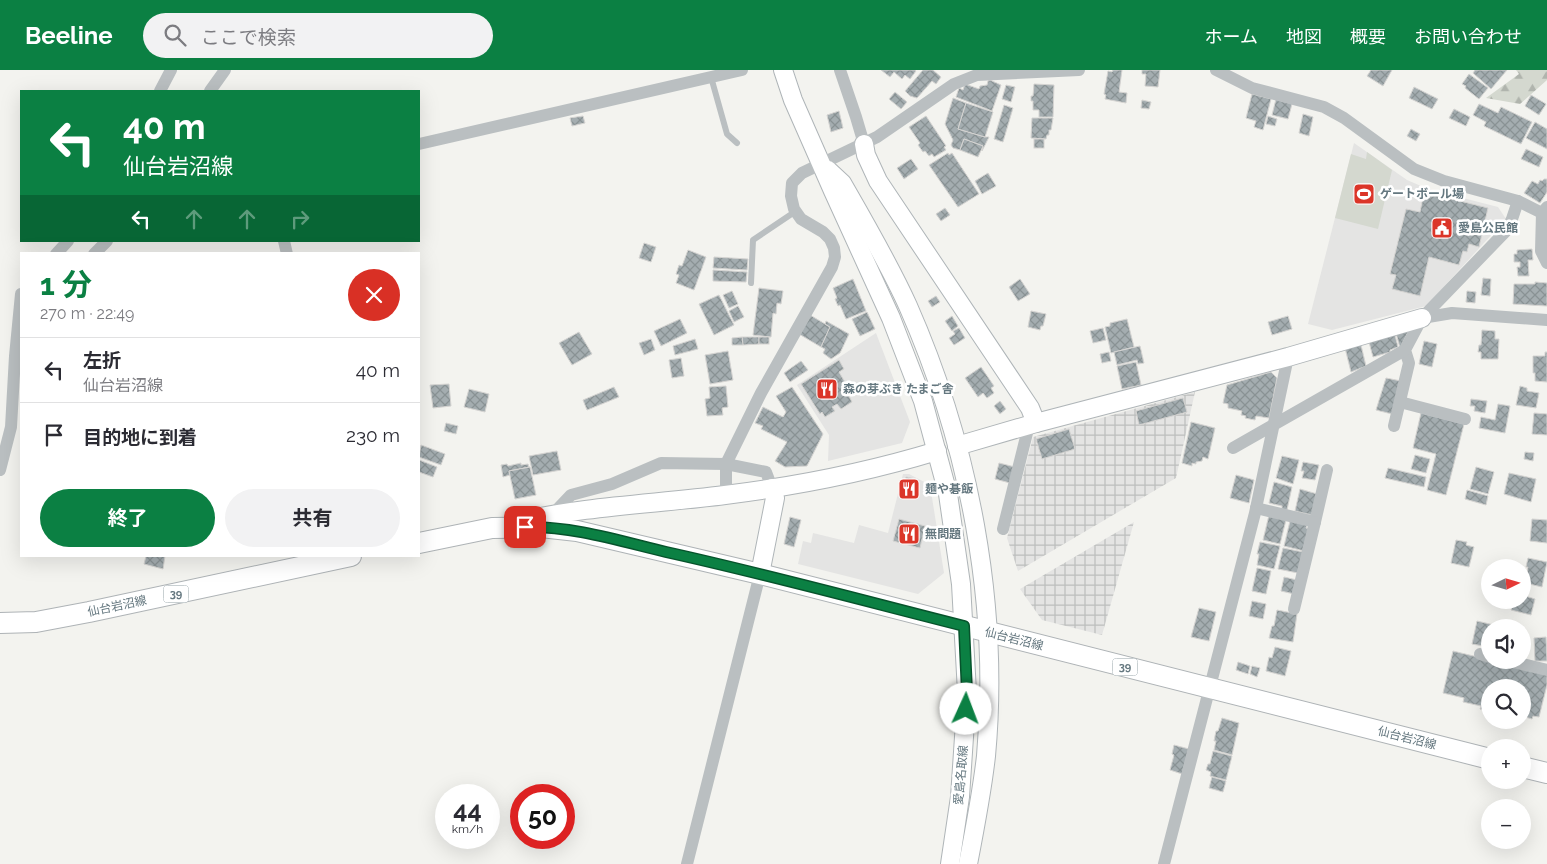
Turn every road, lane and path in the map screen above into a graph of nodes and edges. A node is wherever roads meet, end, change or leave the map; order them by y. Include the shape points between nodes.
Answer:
1 (171, 70) edge
2 (225, 70) edge
3 (742, 70) edge
4 (783, 70) edge
5 (840, 70) edge
6 (1079, 70) edge
7 (1216, 70) edge
8 (711, 77) junction
9 (161, 90) edge
10 (211, 90) edge
11 (737, 143) dead end
12 (420, 144) edge
13 (864, 144) junction
14 (820, 163) junction
15 (1518, 201) junction
16 (1545, 210) edge
17 (796, 211) junction
18 (67, 242) edge
19 (106, 242) edge
20 (58, 252) edge
21 (96, 252) edge
22 (1547, 264) edge
23 (751, 283) dead end
24 (1422, 318) junction
25 (1547, 320) edge
26 (20, 322) edge
27 (1405, 350) junction
28 (1288, 357) junction
29 (1400, 402) junction
30 (1465, 419) dead end
31 (1032, 424) junction
32 (1274, 424) junction
33 (1394, 426) dead end
34 (957, 446) junction
35 (1233, 448) dead end
36 (938, 451) junction
37 (726, 464) junction
38 (0, 470) edge
39 (1327, 470) dead end
40 (772, 488) junction
41 (726, 495) junction
42 (1256, 508) junction
43 (547, 520) junction
44 (1315, 522) junction
45 (1003, 529) dead end
46 (420, 543) edge
47 (346, 557) edge
48 (760, 574) junction
49 (1294, 609) dead end
50 (0, 623) edge
51 (964, 626) junction
52 (987, 632) junction
53 (1531, 666) edge
54 (1547, 670) edge
55 (1210, 688) junction
56 (1481, 756) edge
57 (1531, 769) edge
58 (1547, 773) edge
59 (687, 864) edge
60 (950, 864) edge
61 (968, 864) edge
62 (1164, 864) edge

1 - 9 street
2 - 10 street
3 - 8 street
4 - 14 street, 愛島名取線
5 - 13 street
6 - 13 street via 978,75 954,84
7 - 15 street via 1252,88 1324,108 1344,118 1410,167 1444,182
8 - 11 lane via 727,134
8 - 12 street
13 - 14 street
13 - 31 street via 878,180 1030,408
14 - 17 street via 792,183 791,196
14 - 34 street, 愛島名取線 via 842,183 897,284 931,362
14 - 36 street, 愛島名取線 via 891,318 922,398
15 - 16 street
15 - 24 street via 1506,231
16 - 22 street via 1541,251
17 - 23 lane via 754,240
17 - 37 street via 800,219 830,239 835,258
18 - 20 street
19 - 21 street
24 - 25 street via 1452,313
24 - 27 street
24 - 28 street
26 - 38 street via 11,427
27 - 29 street via 1410,363
27 - 32 street
28 - 31 street
28 - 32 street
29 - 30 street
29 - 33 street
31 - 34 street
31 - 45 street
32 - 35 street
32 - 42 street
34 - 52 street, 愛島名取線 via 976,533
36 - 40 street via 863,471
36 - 51 street, 愛島名取線 via 955,531
37 - 40 street via 766,472
37 - 41 street
37 - 43 street via 660,464 612,484 571,496
39 - 44 street
40 - 41 street
40 - 48 street via 775,498
41 - 43 street
42 - 44 street
42 - 55 street
43 - 46 main road, 仙台岩沼線 / 39
43 - 48 main road, 仙台岩沼線 / 39 via 577,531
44 - 49 street
47 - 50 main road, 仙台岩沼線 / 39 via 90,612 36,622
48 - 51 main road, 仙台岩沼線 / 39
48 - 59 street
51 - 52 main road, 仙台岩沼線 / 39
51 - 60 street, 愛島名取線 via 967,692 960,797
52 - 55 main road, 仙台岩沼線 / 39
52 - 61 street, 愛島名取線 via 986,756
53 - 54 street
55 - 56 main road, 仙台岩沼線 / 39
55 - 62 street
57 - 58 main road

